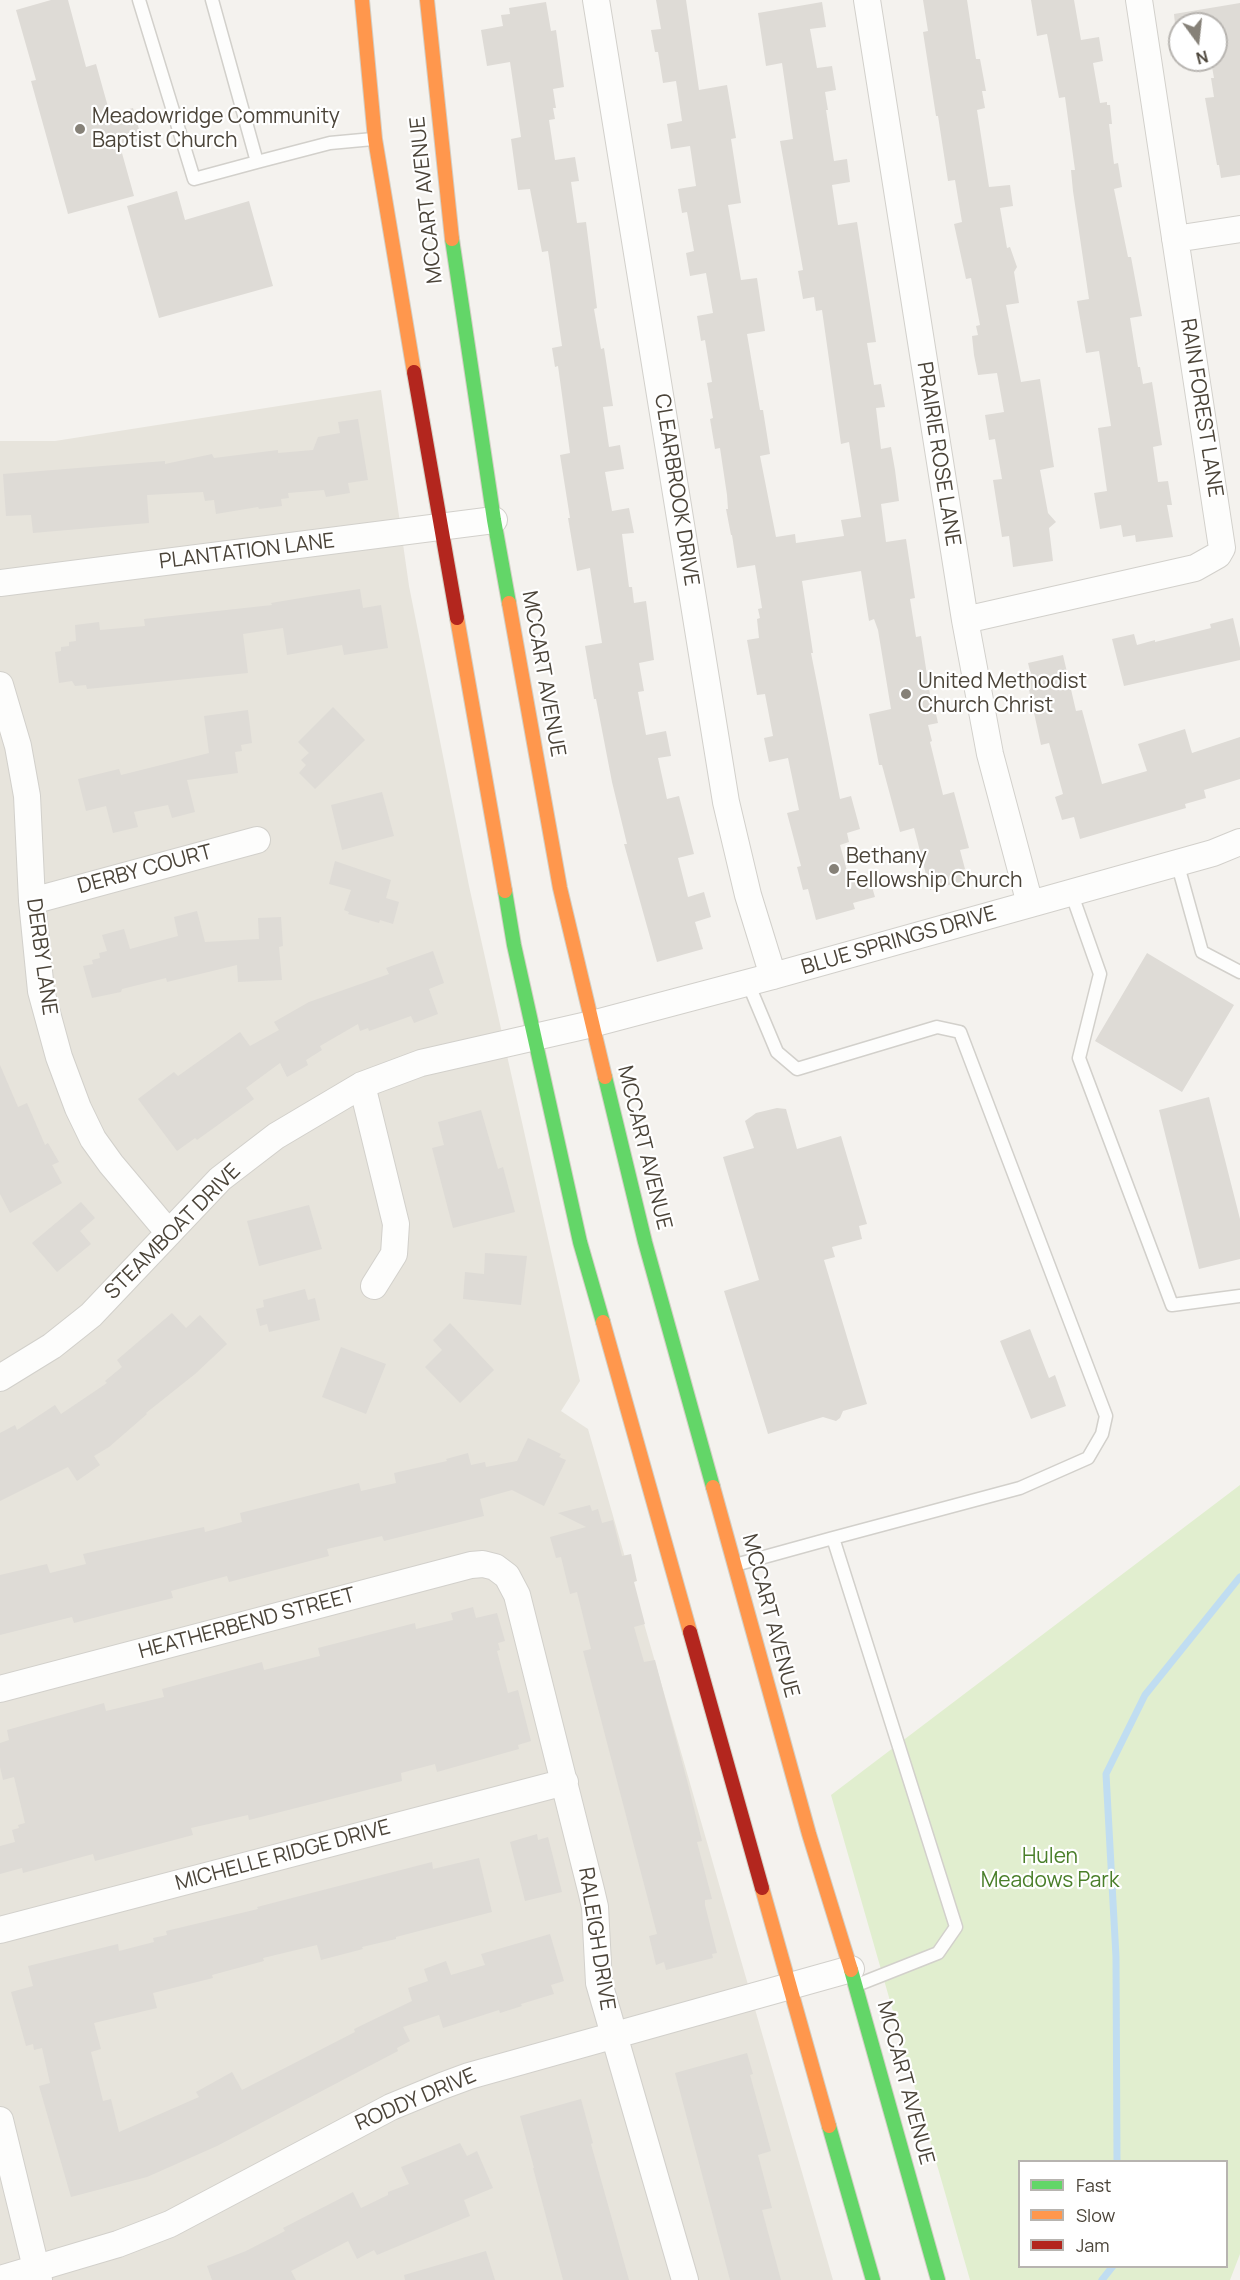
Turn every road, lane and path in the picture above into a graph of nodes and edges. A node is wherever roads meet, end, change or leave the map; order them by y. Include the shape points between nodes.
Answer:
1 (140, 0) edge
2 (212, 0) edge
3 (362, 0) edge
4 (427, 0) edge
5 (596, 0) edge
6 (867, 0) edge
7 (1138, 0) edge
8 (375, 139) junction
9 (257, 162) junction
10 (1240, 229) edge
11 (1175, 239) junction
12 (494, 520) junction
13 (441, 527) junction
14 (0, 583) edge
15 (965, 620) junction
16 (0, 685) edge
17 (257, 840) dead end
18 (1240, 842) edge
19 (1177, 862) junction
20 (1071, 892) junction
21 (32, 901) junction
22 (1030, 904) junction
23 (1240, 972) edge
24 (773, 976) junction
25 (748, 983) junction
26 (592, 1024) junction
27 (535, 1038) junction
28 (362, 1085) junction
29 (169, 1233) junction
30 (374, 1286) dead end
31 (1240, 1296) edge
32 (0, 1378) edge
33 (832, 1538) junction
34 (734, 1565) junction
35 (495, 1567) joint
36 (0, 1689) edge
37 (565, 1782) junction
38 (0, 1930) edge
39 (854, 1977) junction
40 (790, 1986) junction
41 (613, 2035) junction
42 (0, 2120) edge
43 (37, 2274) edge
44 (0, 2278) edge
45 (685, 2280) edge
46 (873, 2280) edge
47 (938, 2280) edge

1 - 9 lane via 194,179
2 - 9 lane
3 - 8 main road, MCCART AVENUE
4 - 12 main road, MCCART AVENUE via 454,258
5 - 24 street, CLEARBROOK DRIVE via 726,802 748,895
6 - 15 street, PRAIRIE ROSE LANE
7 - 11 street, RAIN FOREST LANE
8 - 9 lane via 330,143
8 - 13 main road, MCCART AVENUE
10 - 11 street
11 - 15 street, RAIN FOREST LANE via 1222,548 1218,555 1195,568
12 - 13 street, PLANTATION LANE
12 - 26 main road, MCCART AVENUE via 560,888
13 - 14 street, PLANTATION LANE
13 - 27 main road, MCCART AVENUE via 513,945
15 - 22 street, PRAIRIE ROSE LANE via 990,754
16 - 21 street, DERBY LANE via 18,746 27,796
17 - 21 street, DERBY COURT
18 - 19 street, BLUE SPRINGS DRIVE
19 - 20 street, BLUE SPRINGS DRIVE
19 - 23 lane via 1202,952
20 - 22 street, BLUE SPRINGS DRIVE
20 - 31 lane via 1100,974 1079,1058 1172,1305
21 - 29 street, DERBY LANE via 41,991 78,1108 111,1164
22 - 24 street, BLUE SPRINGS DRIVE
24 - 25 street, BLUE SPRINGS DRIVE
25 - 26 street, BLUE SPRINGS DRIVE
25 - 33 lane via 777,1052 797,1069 937,1027 960,1032 1106,1416 1102,1434 1088,1458 1020,1488
26 - 27 street, STEAMBOAT DRIVE
26 - 34 main road, MCCART AVENUE via 645,1242
27 - 28 street, STEAMBOAT DRIVE via 422,1063
27 - 40 main road, MCCART AVENUE via 580,1242
28 - 29 street, STEAMBOAT DRIVE via 276,1136 220,1179
28 - 30 street via 396,1224 394,1254
29 - 32 street, STEAMBOAT DRIVE via 91,1315 52,1346
33 - 34 lane
33 - 39 lane via 956,1927 938,1953
34 - 39 main road, MCCART AVENUE via 809,1834
35 - 36 street, HEATHERBEND STREET via 471,1565
35 - 37 street, RALEIGH DRIVE via 507,1576 517,1595
37 - 38 street, MICHELLE RIDGE DRIVE
37 - 41 street, RALEIGH DRIVE via 593,1899 599,1983
39 - 40 street, RODDY DRIVE
39 - 47 main road, MCCART AVENUE
40 - 41 street, RODDY DRIVE
40 - 46 main road, MCCART AVENUE
41 - 43 street, RODDY DRIVE via 417,2095 170,2224
41 - 45 street, RALEIGH DRIVE
42 - 43 street
43 - 44 street, RODDY DRIVE

